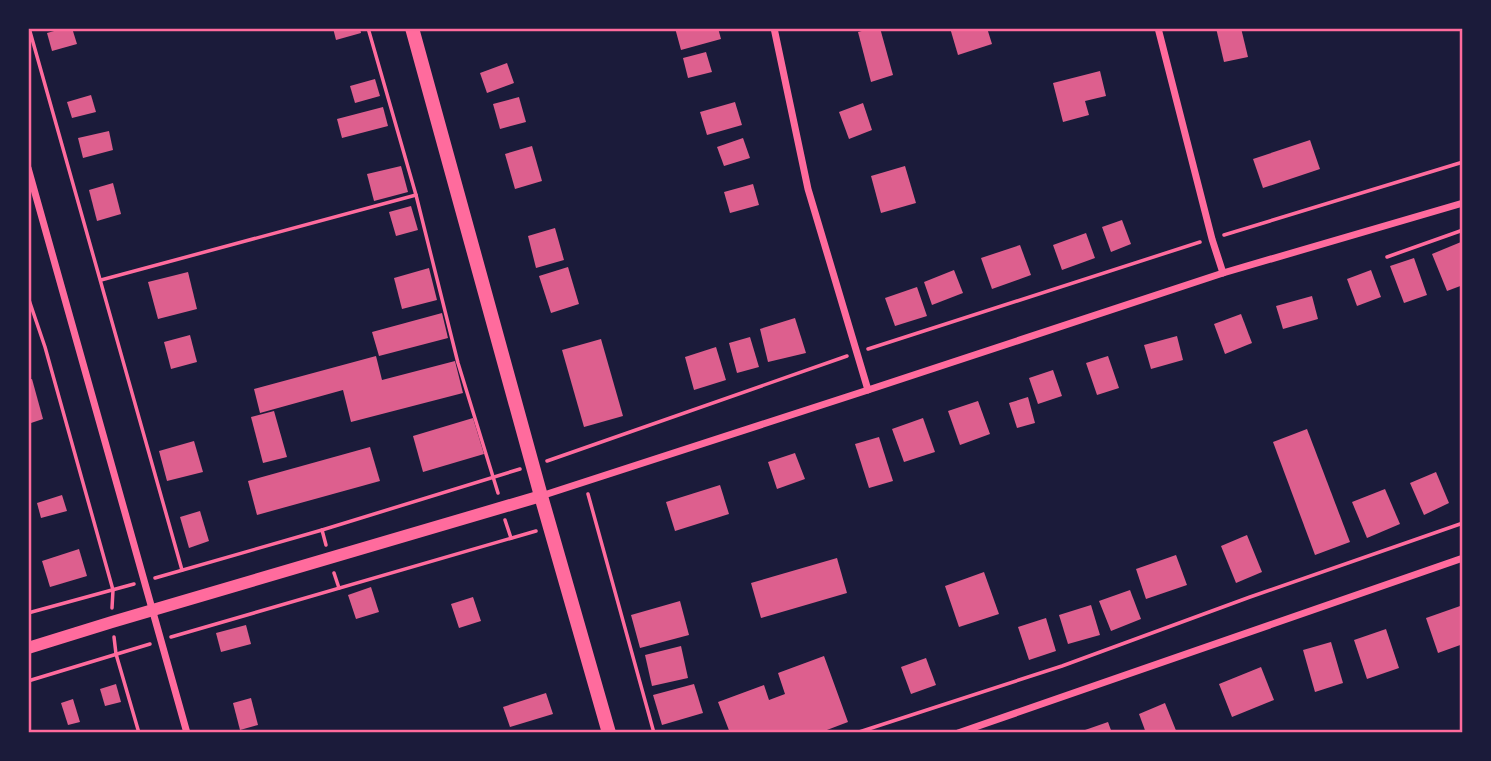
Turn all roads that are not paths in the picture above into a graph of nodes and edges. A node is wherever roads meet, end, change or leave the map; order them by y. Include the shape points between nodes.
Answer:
1 (412, 28) edge
2 (774, 28) edge
3 (1158, 28) edge
4 (28, 168) edge
5 (1463, 203) edge
6 (1223, 273) junction
7 (868, 390) junction
8 (541, 496) junction
9 (1463, 558) edge
10 (153, 610) junction
11 (28, 648) edge
12 (187, 733) edge
13 (609, 733) edge
14 (958, 733) edge

1 - 8 main road
2 - 7 street via 808,188
3 - 6 street
4 - 10 street
5 - 6 street
6 - 7 street
7 - 8 street
8 - 10 street
8 - 13 main road
9 - 14 street
10 - 11 street
10 - 12 street

